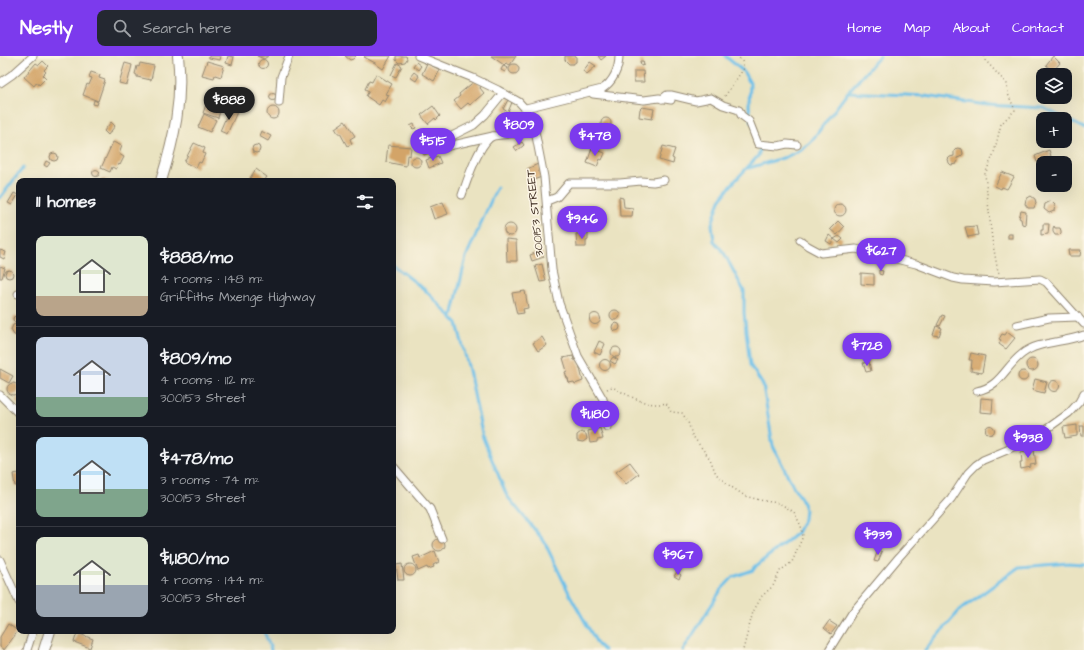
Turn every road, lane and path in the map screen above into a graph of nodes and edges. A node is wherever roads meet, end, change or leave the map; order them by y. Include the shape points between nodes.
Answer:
1 (33, 56) edge
2 (178, 56) edge
3 (290, 56) edge
4 (418, 56) edge
5 (619, 56) edge
6 (738, 56) edge
7 (984, 56) edge
8 (0, 83) edge
9 (503, 93) junction
10 (586, 93) junction
11 (662, 99) junction
12 (671, 100) dead end
13 (279, 103) dead end
14 (526, 108) junction
15 (734, 108) junction
16 (535, 131) junction
17 (493, 136) junction
18 (797, 145) dead end
19 (162, 178) edge
20 (664, 180) dead end
21 (462, 195) dead end
22 (547, 200) junction
23 (800, 240) dead end
24 (1009, 281) junction
25 (1078, 318) junction
26 (1084, 324) edge
27 (1017, 325) dead end
28 (1084, 335) edge
29 (599, 391) junction
30 (977, 391) dead end
31 (1084, 393) edge
32 (0, 395) edge
33 (16, 411) edge
34 (606, 427) dead end
35 (396, 469) edge
36 (442, 539) dead end
37 (0, 560) edge
38 (16, 595) edge
39 (32, 634) edge
40 (48, 634) edge
41 (27, 650) edge
42 (44, 650) edge
43 (743, 650) edge
44 (829, 650) edge

1 - 8 street
2 - 19 street via 180,76 177,119
3 - 13 street via 281,77
4 - 9 street
5 - 10 street via 617,70 611,81 602,89
6 - 15 path via 744,68 722,100
7 - 24 path via 1007,84 1015,110 1001,124 994,153 985,174 998,272
9 - 14 street
9 - 17 street via 485,115 474,125 452,136 444,147
10 - 11 street via 644,100
10 - 14 street
11 - 12 street
11 - 15 street via 667,95 696,101 711,98
14 - 16 street, 300153 STREET
15 - 18 street via 748,119 758,144
16 - 17 street
16 - 22 street, 300153 STREET
17 - 21 street via 486,141 478,154
20 - 22 street via 570,183 556,197
22 - 29 street, 300153 STREET via 552,270 559,303 578,356
23 - 24 street via 821,253 856,248 916,264 953,278
24 - 25 street via 1040,279 1046,282
25 - 26 street
25 - 27 street via 1049,318
28 - 30 street via 1031,348 1021,354 995,383
29 - 34 street, 300153 STREET via 606,406
29 - 43 path via 612,387 648,404 666,403 672,412 682,413 692,435 710,459 716,474 745,496 779,503 794,512 800,521 803,536 792,562 780,571 773,586 762,596 753,612
31 - 44 street via 1068,413 1046,430 983,460 968,473 951,499 852,613
32 - 33 street
35 - 36 street via 430,509
37 - 38 street
39 - 41 street
40 - 42 street

